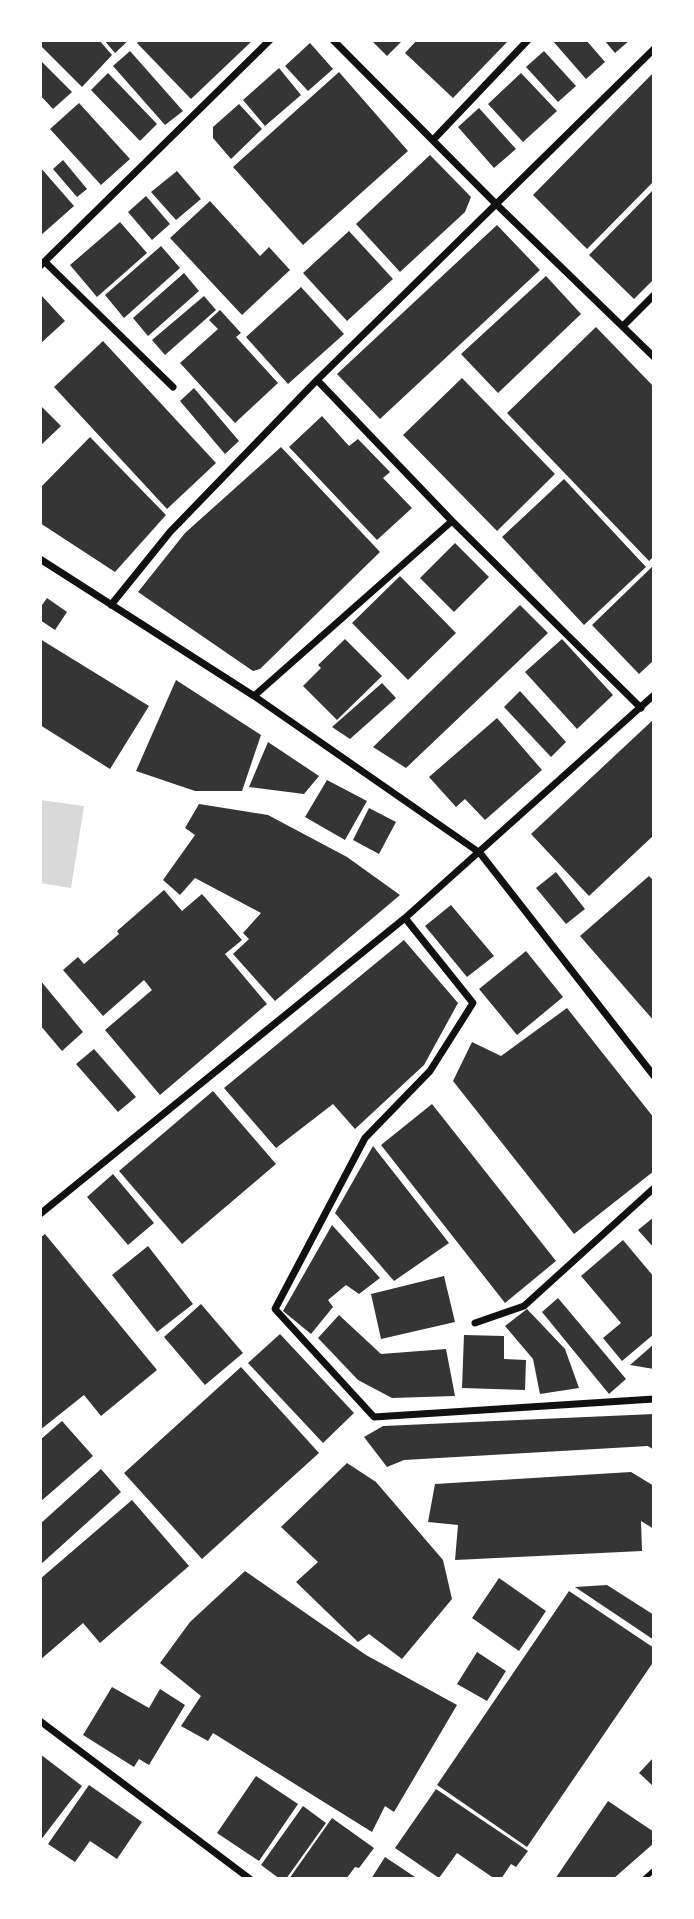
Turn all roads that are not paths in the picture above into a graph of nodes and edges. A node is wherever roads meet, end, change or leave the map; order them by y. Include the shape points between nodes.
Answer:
1 (270, 40) edge
2 (333, 40) edge
3 (528, 40) edge
4 (654, 49) edge
5 (433, 140) junction
6 (496, 204) junction
7 (43, 264) edge
8 (654, 295) edge
9 (623, 326) junction
10 (654, 357) edge
11 (317, 380) junction
12 (173, 387) dead end
13 (452, 521) junction
14 (40, 559) edge
15 (111, 605) junction
16 (654, 695) edge
17 (254, 696) junction
18 (641, 708) junction
19 (480, 853) junction
20 (405, 918) junction
21 (654, 1076) edge
22 (654, 1188) edge
23 (40, 1214) edge
24 (475, 1323) dead end
25 (654, 1399) edge
26 (40, 1721) edge
27 (654, 1870) edge
28 (250, 1879) edge
29 (644, 1879) edge

1 - 7 street
2 - 5 street
3 - 5 street
4 - 6 street
5 - 6 street
6 - 9 street
6 - 11 street
7 - 12 street
8 - 9 street
9 - 10 street
11 - 13 street
11 - 15 street via 170,532
13 - 17 street
13 - 18 street
14 - 15 street
15 - 17 street
16 - 18 street
17 - 19 street
18 - 19 street
19 - 20 street
19 - 21 street
20 - 23 street
20 - 25 street via 473,1003 430,1071 365,1138 275,1309 374,1417
22 - 24 street via 524,1306
26 - 28 street
27 - 29 lane

